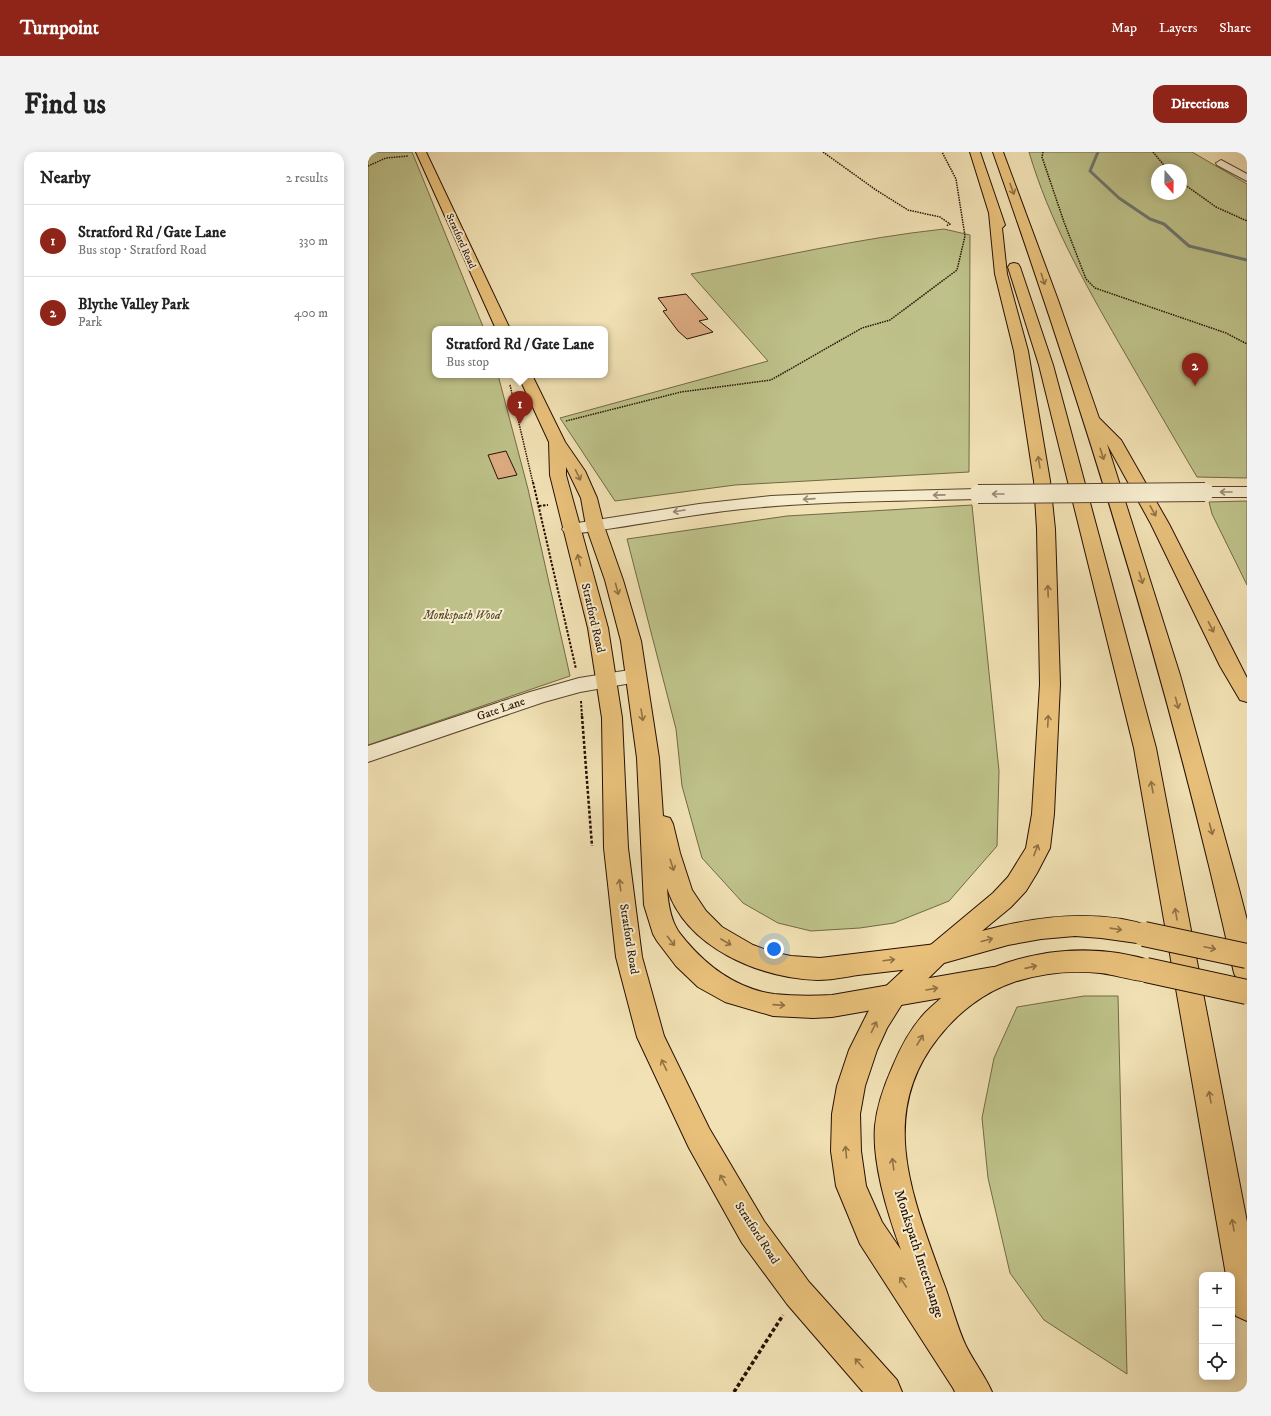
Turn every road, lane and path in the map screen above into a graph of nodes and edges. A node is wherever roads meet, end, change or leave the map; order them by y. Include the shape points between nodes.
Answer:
1 (823, 152) edge
2 (942, 152) edge
3 (975, 152) edge
4 (998, 152) edge
5 (1043, 152) edge
6 (1153, 152) edge
7 (422, 153) edge
8 (1221, 162) dead end
9 (1163, 164) edge
10 (368, 166) edge
11 (1247, 178) edge
12 (1187, 186) edge
13 (995, 212) junction
14 (1247, 221) edge
15 (946, 226) dead end
16 (502, 326) edge
17 (1247, 344) edge
18 (526, 378) edge
19 (509, 383) dead end
20 (1090, 417) junction
21 (550, 425) junction
22 (557, 442) junction
23 (1247, 492) edge
24 (595, 526) junction
25 (571, 528) junction
26 (636, 676) junction
27 (606, 680) junction
28 (579, 685) junction
29 (1247, 695) edge
30 (368, 754) edge
31 (648, 758) junction
32 (936, 955) junction
33 (1247, 956) edge
34 (1247, 973) edge
35 (993, 978) junction
36 (1247, 992) edge
37 (893, 996) junction
38 (798, 1293) junction
39 (1247, 1305) edge
40 (956, 1361) junction
41 (734, 1392) edge
42 (885, 1392) edge
43 (975, 1392) edge

1 - 15 path via 908,210 940,217 950,224
2 - 21 path via 956,178 965,236 957,270 890,320 862,328 771,380 681,392
3 - 13 main road
4 -> 20 main road
5 - 17 path via 1042,157 1064,222 1086,279 1095,288 1226,333
6 - 9 path
7 - 10 path via 386,158
7 - 16 main road, Stratford Road
8 - 11 street
12 - 14 path via 1216,207
32 -> 13 main road via 1002,900 1017,884 1038,848 1042,814 1050,684 1042,481 1021,351 1002,274
39 -> 13 main road via 1145,748 1046,365
18 - 21 main road, Stratford Road
19 - 28 path
20 -> 29 main road via 1113,440 1160,524 1230,666
20 -> 34 main road via 1161,642 1231,899
21 - 22 main road, Stratford Road
22 -> 24 main road, Stratford Road via 576,471 588,498
22 - 25 main road, Stratford Road via 558,475
23 -> 24 street, bridge via 822,498 688,510
24 - 25 street
24 -> 26 main road, Stratford Road via 627,626
27 -> 25 main road, Stratford Road via 598,628
26 - 27 street, Gate Lane
26 -> 31 main road, Stratford Road
27 - 28 street, Gate Lane
38 -> 27 main road, Stratford Road via 753,1232 714,1165 651,1037 630,957 616,848 612,718
28 - 30 street, Gate Lane
31 -> 32 main road via 668,853 681,894 697,918 713,934 744,952 791,967 820,969
31 -> 37 main road, Stratford Road via 656,905 666,934 706,979 734,994 773,1005 832,1006
32 -> 33 main road, bridge via 1016,932 1052,927 1101,927
32 - 37 main road
35 -> 36 main road, Monkspath Interchange, bridge via 1039,965 1097,962
37 -> 35 main road, Stratford Road
40 -> 35 main road, Monkspath Interchange via 912,1239 895,1180 889,1136 897,1087 927,1029 950,1004
40 -> 37 main road via 871,1233 850,1179 846,1114 851,1086 863,1050 877,1020
38 - 41 path
42 -> 38 main road, Stratford Road
40 - 43 main road, Monkspath Interchange

